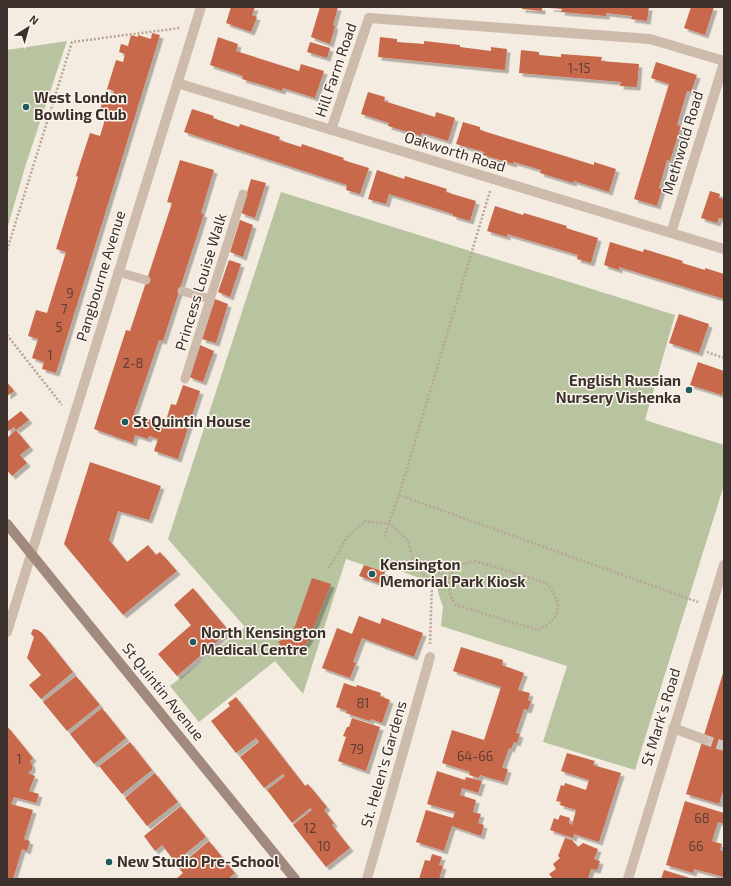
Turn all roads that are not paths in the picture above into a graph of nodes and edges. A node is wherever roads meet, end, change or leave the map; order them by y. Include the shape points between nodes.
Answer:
1 (201, 7) edge
2 (724, 62) edge
3 (177, 83) junction
4 (331, 130) junction
5 (243, 194) dead end
6 (671, 233) junction
7 (724, 249) edge
8 (118, 272) junction
9 (146, 280) dead end
10 (182, 291) dead end
11 (210, 299) junction
12 (185, 379) dead end
13 (7, 524) edge
14 (32, 554) junction
15 (724, 565) edge
16 (722, 578) edge
17 (9, 622) edge
18 (7, 632) edge
19 (430, 657) road end
20 (673, 728) junction
21 (703, 739) tunnel mouth
22 (295, 879) edge
23 (367, 879) edge
24 (628, 879) edge

1 - 3 street, Pangbourne Avenue
2 - 4 street, Hill Farm Road via 650,39 369,18
2 - 6 street, Methwold Road
3 - 4 street, Oakworth Road
3 - 8 street, Pangbourne Avenue
4 - 6 street, Oakworth Road
5 - 11 lane, Princess Louise Walk
6 - 7 street, Oakworth Road
8 - 9 lane
8 - 14 street, Pangbourne Avenue
10 - 11 lane
11 - 12 lane, Princess Louise Walk
13 - 14 main road, St Quintin Avenue
14 - 17 street, Pangbourne Avenue
14 - 22 main road, St Quintin Avenue
15 - 16 street, St Mark's Road
16 - 20 street, St Mark's Road
17 - 18 street, Pangbourne Avenue
19 - 23 street, St. Helen's Gardens
20 - 21 street
20 - 24 street, St Mark's Road

